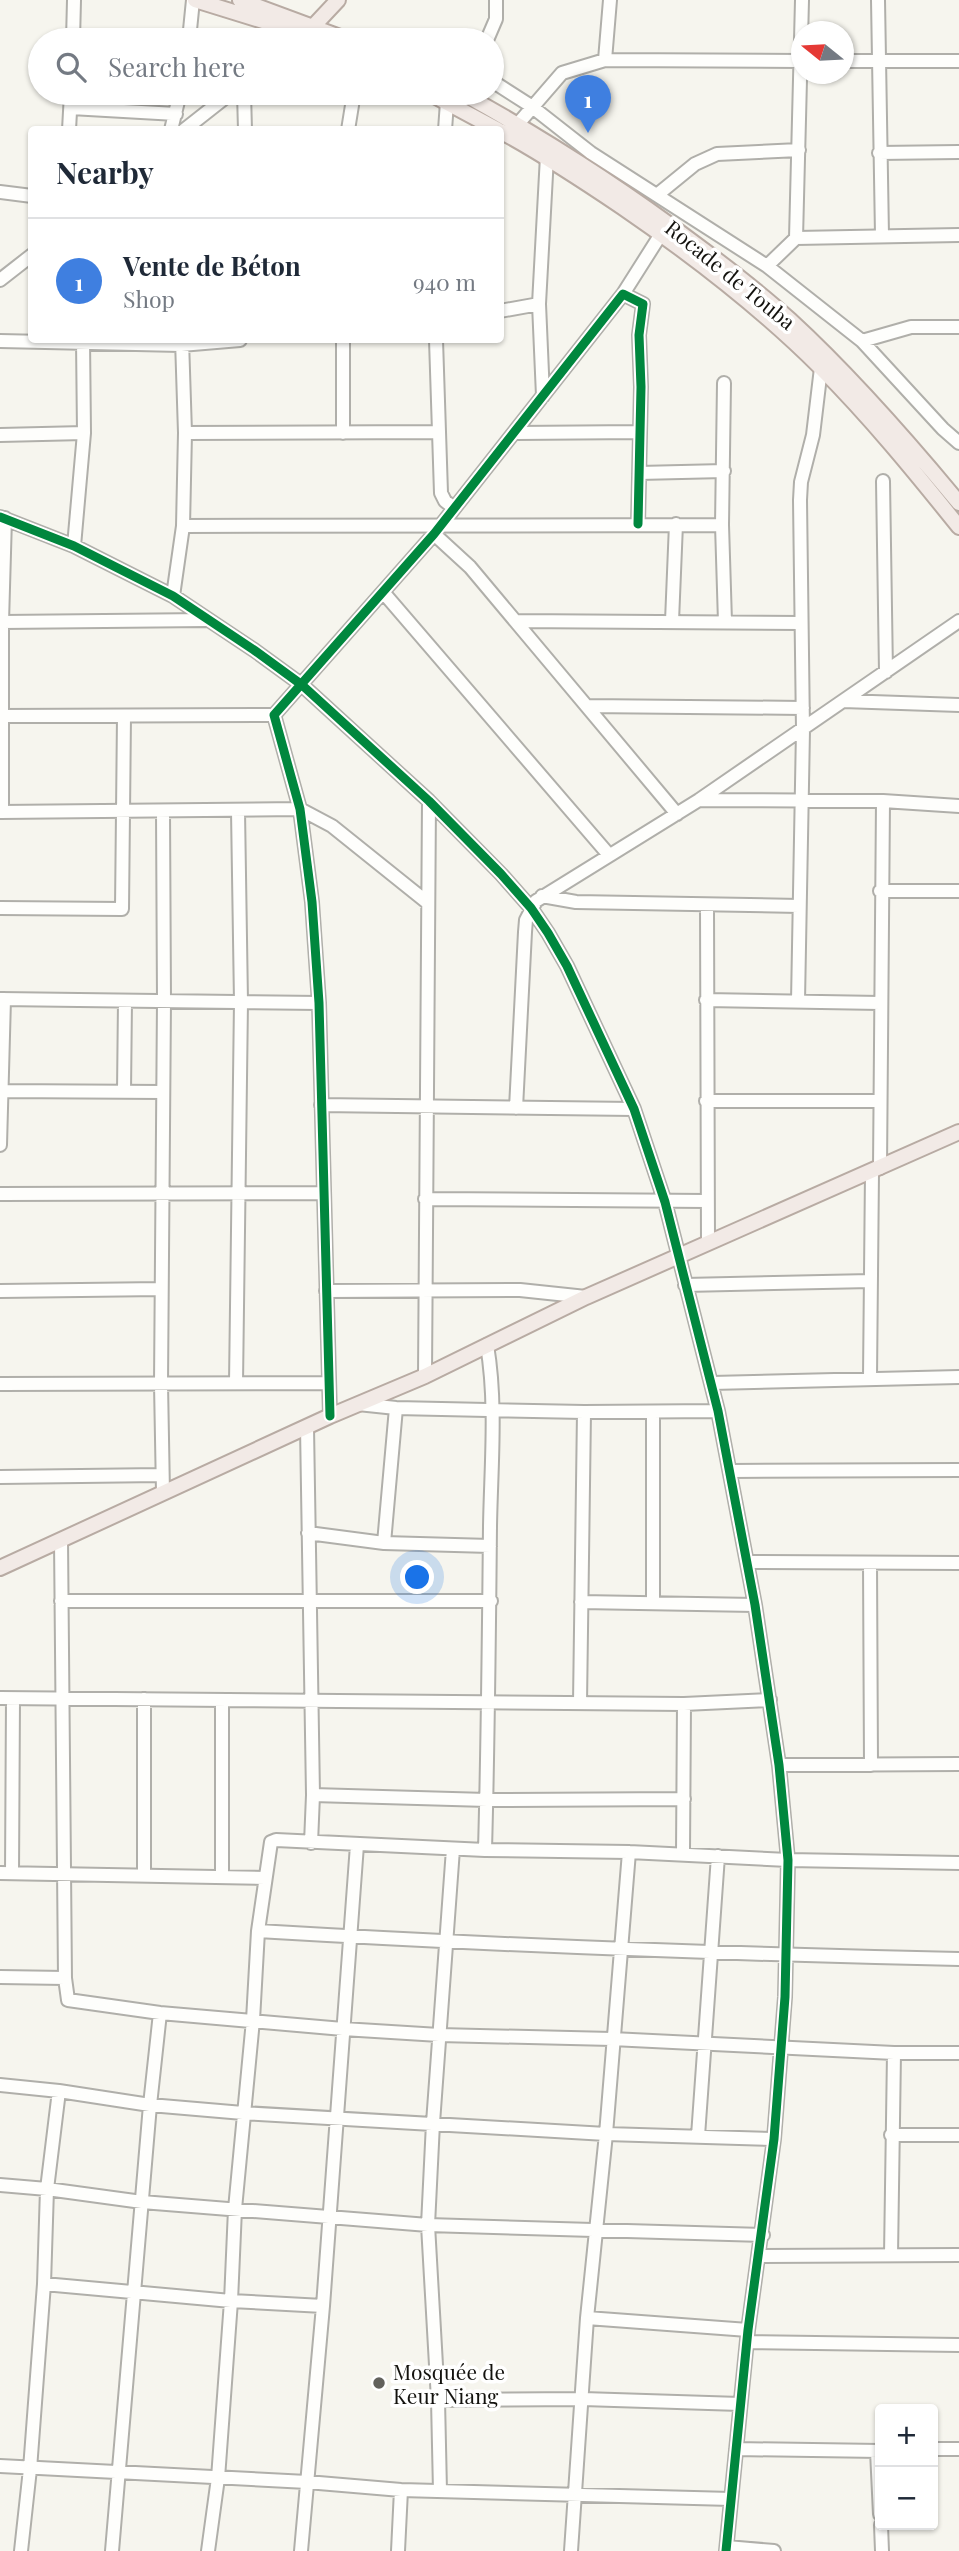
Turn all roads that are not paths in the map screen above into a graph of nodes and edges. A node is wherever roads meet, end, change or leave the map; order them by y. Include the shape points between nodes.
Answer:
1 (74, 0) edge
2 (194, 0) edge
3 (240, 0) edge
4 (338, 0) edge
5 (496, 0) edge
6 (610, 0) edge
7 (802, 0) edge
8 (878, 0) edge
9 (254, 7) edge
10 (802, 21) edge
11 (279, 26) joint
12 (73, 28) edge
13 (190, 28) edge
14 (287, 28) edge
15 (298, 28) edge
16 (316, 28) edge
17 (492, 28) edge
18 (605, 60) junction
19 (791, 61) edge
20 (854, 61) edge
21 (959, 61) edge
22 (878, 62) junction
23 (800, 84) edge
24 (504, 89) edge
25 (178, 105) edge
26 (216, 105) edge
27 (244, 105) edge
28 (352, 105) edge
29 (447, 105) edge
30 (453, 105) edge
31 (483, 105) edge
32 (531, 106) junction
33 (71, 108) joint
34 (176, 114) junction
35 (516, 125) junction
36 (69, 126) edge
37 (172, 126) edge
38 (189, 126) edge
39 (245, 126) edge
40 (349, 126) edge
41 (445, 126) edge
42 (492, 126) edge
43 (504, 133) edge
44 (799, 150) junction
45 (959, 152) edge
46 (879, 153) junction
47 (547, 156) junction
48 (0, 192) edge
49 (656, 195) junction
50 (28, 196) edge
51 (661, 234) junction
52 (882, 234) junction
53 (959, 235) edge
54 (796, 237) junction
55 (28, 258) edge
56 (767, 266) junction
57 (1, 278) edge
58 (623, 294) junction
59 (539, 304) junction
60 (504, 310) edge
61 (959, 327) edge
62 (0, 341) edge
63 (28, 341) edge
64 (862, 341) junction
65 (83, 343) edge
66 (182, 343) edge
67 (343, 343) edge
68 (436, 343) edge
69 (821, 368) junction
70 (724, 383) dead end
71 (543, 396) junction
72 (438, 432) junction
73 (516, 432) junction
74 (640, 432) junction
75 (84, 433) junction
76 (185, 433) junction
77 (343, 433) junction
78 (0, 435) edge
79 (959, 443) edge
80 (724, 471) junction
81 (639, 472) junction
82 (883, 481) dead end
83 (959, 503) edge
84 (454, 508) junction
85 (3, 517) edge
86 (638, 524) junction
87 (677, 524) junction
88 (722, 525) junction
89 (183, 526) junction
90 (959, 527) edge
91 (437, 530) junction
92 (74, 546) junction
93 (2, 560) edge
94 (383, 592) junction
95 (173, 596) junction
96 (207, 620) junction
97 (516, 621) junction
98 (672, 621) junction
99 (959, 621) edge
100 (2, 622) edge
101 (725, 622) junction
102 (801, 623) junction
103 (886, 672) junction
104 (303, 685) junction
105 (843, 701) junction
106 (959, 705) edge
107 (587, 706) junction
108 (803, 708) junction
109 (274, 715) junction
110 (1, 716) edge
111 (124, 716) junction
112 (803, 730) junction
113 (699, 800) junction
114 (429, 801) junction
115 (883, 801) junction
116 (801, 802) junction
117 (959, 806) edge
118 (300, 809) junction
119 (163, 811) junction
120 (238, 811) junction
121 (1, 812) edge
122 (124, 812) junction
123 (677, 814) junction
124 (609, 855) junction
125 (880, 891) junction
126 (959, 891) edge
127 (542, 896) junction
128 (428, 903) junction
129 (707, 906) junction
130 (799, 906) junction
131 (0, 908) edge
132 (531, 908) junction
133 (2, 999) edge
134 (706, 1000) junction
135 (125, 1001) junction
136 (164, 1001) junction
137 (798, 1001) junction
138 (241, 1002) junction
139 (319, 1003) junction
140 (880, 1003) junction
141 (1, 1091) edge
142 (124, 1092) junction
143 (163, 1092) junction
144 (706, 1101) junction
145 (880, 1101) junction
146 (321, 1105) junction
147 (426, 1107) junction
148 (516, 1108) junction
149 (634, 1109) junction
150 (959, 1132) edge
151 (0, 1145) edge
152 (876, 1170) junction
153 (162, 1193) junction
154 (238, 1193) junction
155 (323, 1193) junction
156 (0, 1194) edge
157 (425, 1199) junction
158 (707, 1201) junction
159 (665, 1202) junction
160 (708, 1243) junction
161 (678, 1255) junction
162 (871, 1281) junction
163 (685, 1285) junction
164 (161, 1289) junction
165 (0, 1291) edge
166 (424, 1291) junction
167 (326, 1292) junction
168 (586, 1297) junction
169 (487, 1345) junction
170 (425, 1376) junction
171 (870, 1377) junction
172 (959, 1377) edge
173 (236, 1383) junction
174 (327, 1383) junction
175 (712, 1383) junction
176 (0, 1384) edge
177 (161, 1384) junction
178 (358, 1404) junction
179 (396, 1408) junction
180 (492, 1408) junction
181 (718, 1411) junction
182 (583, 1412) junction
183 (653, 1413) junction
184 (330, 1416) junction
185 (307, 1427) junction
186 (959, 1470) edge
187 (730, 1471) junction
188 (161, 1475) junction
189 (0, 1477) edge
190 (163, 1493) junction
191 (308, 1533) junction
192 (61, 1540) junction
193 (384, 1543) junction
194 (490, 1546) junction
195 (748, 1562) junction
196 (870, 1563) junction
197 (959, 1563) edge
198 (0, 1568) edge
199 (61, 1601) junction
200 (491, 1601) junction
201 (309, 1602) junction
202 (581, 1602) junction
203 (653, 1602) junction
204 (755, 1605) junction
205 (6, 1698) edge
206 (61, 1698) junction
207 (144, 1699) junction
208 (770, 1700) junction
209 (312, 1701) junction
210 (222, 1702) junction
211 (489, 1703) junction
212 (580, 1703) junction
213 (684, 1704) junction
214 (959, 1764) edge
215 (779, 1765) junction
216 (871, 1765) junction
217 (313, 1795) junction
218 (684, 1799) junction
219 (487, 1800) junction
220 (311, 1843) junction
221 (357, 1845) junction
222 (453, 1849) junction
223 (485, 1850) junction
224 (629, 1852) junction
225 (683, 1853) junction
226 (718, 1856) junction
227 (788, 1860) junction
228 (959, 1863) edge
229 (6, 1873) edge
230 (64, 1874) junction
231 (144, 1874) junction
232 (222, 1877) junction
233 (265, 1878) junction
234 (258, 1931) junction
235 (350, 1937) junction
236 (447, 1943) junction
237 (621, 1950) junction
238 (712, 1953) junction
239 (786, 1955) junction
240 (959, 1959) edge
241 (0, 1977) edge
242 (65, 1978) junction
243 (160, 2013) junction
244 (253, 2020) junction
245 (343, 2029) junction
246 (439, 2035) junction
247 (612, 2039) junction
248 (704, 2044) junction
249 (781, 2048) junction
250 (894, 2053) junction
251 (959, 2053) edge
252 (0, 2085) edge
253 (59, 2091) junction
254 (150, 2105) junction
255 (243, 2113) junction
256 (335, 2119) junction
257 (433, 2123) junction
258 (606, 2134) junction
259 (891, 2135) junction
260 (698, 2136) junction
261 (959, 2136) edge
262 (774, 2139) junction
263 (0, 2185) edge
264 (47, 2189) junction
265 (142, 2202) junction
266 (234, 2208) junction
267 (328, 2217) junction
268 (428, 2225) junction
269 (596, 2232) junction
270 (763, 2235) junction
271 (891, 2255) junction
272 (959, 2255) edge
273 (760, 2256) junction
274 (44, 2284) junction
275 (134, 2292) junction
276 (231, 2301) junction
277 (323, 2306) junction
278 (587, 2318) junction
279 (748, 2336) junction
280 (959, 2346) edge
281 (583, 2399) junction
282 (438, 2400) junction
283 (740, 2404) junction
284 (736, 2449) junction
285 (938, 2449) edge
286 (959, 2449) edge
287 (875, 2451) edge
288 (0, 2466) edge
289 (30, 2469) junction
290 (118, 2472) junction
291 (218, 2478) junction
292 (307, 2482) junction
293 (401, 2490) junction
294 (440, 2491) junction
295 (576, 2494) junction
296 (731, 2499) junction
297 (881, 2530) edge
298 (727, 2549) edge
299 (21, 2551) edge
300 (112, 2551) edge
301 (208, 2551) edge
302 (301, 2551) edge
303 (398, 2551) edge
304 (571, 2551) edge
305 (774, 2551) edge
306 (882, 2551) edge

1 - 12 street
2 - 9 main road
2 - 13 street
3 - 9 main road
4 - 16 main road
5 - 17 street
6 - 18 street
7 - 10 street
8 - 22 street
9 - 11 main road
9 - 15 main road
11 - 14 main road
18 - 19 street
18 - 32 street via 562,73
20 - 22 street
21 - 22 street
22 - 46 street
23 - 44 street
24 - 32 street
25 - 34 street
26 - 38 street
27 - 39 street
28 - 40 street
29 - 41 street
30 - 42 main road, Rocade de Touba
31 - 35 main road, Rocade de Touba
32 - 35 street
32 - 49 street
33 - 34 street
33 - 36 street
34 - 37 street
35 - 83 main road, Rocade de Touba via 635,198 789,319 885,416
43 - 47 main road, Rocade de Touba
44 - 49 street via 717,154 695,164
44 - 54 street
45 - 46 street
46 - 52 street
47 - 51 main road, Rocade de Touba
47 - 59 street
48 - 50 street
49 - 56 street
51 - 58 street
51 - 69 main road, Rocade de Touba via 729,285
52 - 53 street
52 - 54 street
54 - 56 street
55 - 57 street
56 - 64 street
58 - 71 street
58 - 74 street via 643,304
59 - 60 street
59 - 71 street
61 - 64 street via 911,327
62 - 63 street
64 - 79 street
65 - 75 street
66 - 76 street
67 - 77 street
68 - 72 street
69 - 90 main road, Rocade de Touba via 893,445
69 - 102 street via 813,435 801,482
70 - 80 street
71 - 73 street
72 - 77 street
72 - 84 street via 441,494
73 - 74 street
73 - 84 street
74 - 81 street
75 - 78 street
75 - 92 street
76 - 77 street
76 - 89 street
80 - 81 street
80 - 88 street
81 - 86 street
82 - 103 street
84 - 91 street
85 - 92 street
85 - 93 street
86 - 87 street
86 - 91 street
87 - 88 street
87 - 98 street
88 - 101 street
89 - 91 street
89 - 95 street
91 - 94 street
91 - 97 street
92 - 95 street
93 - 100 street
94 - 104 street
94 - 124 street
95 - 96 street
96 - 100 street
96 - 104 street
97 - 98 street
97 - 107 street
98 - 101 street
99 - 103 street
100 - 110 street
101 - 102 street
102 - 108 street
103 - 105 street
104 - 109 street
104 - 114 street
105 - 106 street
105 - 112 street
107 - 108 street
107 - 123 street
108 - 112 street
109 - 111 street
109 - 118 street
110 - 111 street
110 - 121 street
111 - 122 street
112 - 113 street
112 - 116 street
113 - 116 street
113 - 123 street
114 - 128 street
114 - 132 street
115 - 116 street
115 - 117 street
115 - 125 street
116 - 130 street
118 - 120 street
118 - 128 street via 332,826
118 - 139 street
119 - 120 street
119 - 122 street
119 - 136 street
120 - 138 street
121 - 122 street
122 - 131 street via 122,909
123 - 124 street
124 - 127 street
125 - 126 street
125 - 140 street
127 - 129 street via 576,902
127 - 132 street
128 - 147 street
129 - 130 street
129 - 134 street
130 - 137 street
132 - 148 street via 525,932
132 - 149 street via 567,966
133 - 135 street
133 - 141 street
134 - 137 street
134 - 144 street
135 - 136 street
135 - 142 street
136 - 138 street
136 - 143 street
137 - 140 street
138 - 139 street
138 - 154 street
139 - 146 street
140 - 145 street
141 - 142 street
141 - 151 street
142 - 143 street
143 - 153 street
144 - 145 street
144 - 158 street
145 - 152 street
146 - 147 street
146 - 155 street
147 - 148 street
147 - 157 street
148 - 149 street
149 - 159 street
150 - 152 main road
152 - 160 main road
152 - 162 street
153 - 154 street
153 - 156 street
153 - 164 street
154 - 155 street
154 - 173 street
155 - 167 street
157 - 159 street
157 - 166 street
158 - 159 street
158 - 160 street
159 - 161 street
160 - 161 main road
161 - 163 street
161 - 168 main road
162 - 163 street
162 - 171 street
163 - 175 street
164 - 165 street
164 - 177 street
166 - 167 street
166 - 168 street via 520,1290
166 - 170 street
167 - 174 street
168 - 169 main road
169 - 170 main road
169 - 180 street
170 - 178 main road
171 - 172 street
171 - 175 street
173 - 174 street
173 - 177 street
174 - 184 street
175 - 181 street
176 - 177 street
177 - 188 street
178 - 179 street
178 - 184 main road
179 - 180 street
179 - 193 street
180 - 182 street
180 - 194 street
181 - 183 street
181 - 187 street
182 - 183 street
182 - 202 street
183 - 203 street
184 - 185 main road
185 - 190 main road
185 - 191 street
186 - 187 street
187 - 195 street
188 - 189 street
188 - 190 street
190 - 192 main road
191 - 193 street
191 - 201 street
192 - 198 main road
192 - 199 street
193 - 194 street
194 - 200 street
195 - 196 street
195 - 204 street
196 - 197 street
196 - 216 street
199 - 201 street
199 - 206 street
200 - 201 street
200 - 211 street
201 - 209 street
202 - 203 street
202 - 212 street
203 - 204 street
204 - 208 street
205 - 206 street
205 - 229 street
206 - 207 street
206 - 230 street
207 - 210 street
207 - 231 street
208 - 213 street
208 - 215 street
209 - 210 street
209 - 211 street
209 - 217 street
210 - 232 street
211 - 212 street
211 - 219 street
212 - 213 street
213 - 218 street
214 - 216 street
215 - 216 street
215 - 227 street
217 - 219 street
217 - 220 street
218 - 219 street
218 - 225 street
219 - 223 street
220 - 221 street
220 - 233 street via 271,1842
221 - 222 street
221 - 235 street
222 - 223 street
222 - 236 street
223 - 224 street
224 - 225 street
224 - 237 street
225 - 226 street
226 - 227 street
226 - 238 street
227 - 228 street
227 - 239 street
229 - 230 street
230 - 231 street
230 - 242 street
231 - 232 street
232 - 233 street
233 - 234 street
234 - 235 street
234 - 244 street
235 - 236 street
235 - 245 street
236 - 237 street
236 - 246 street
237 - 238 street
237 - 247 street
238 - 239 street
238 - 248 street
239 - 240 street
239 - 249 street
241 - 242 street
242 - 243 street via 68,2000
243 - 244 street
243 - 254 street
244 - 245 street
244 - 255 street
245 - 246 street
245 - 256 street
246 - 247 street
246 - 257 street
247 - 248 street
247 - 258 street
248 - 249 street
248 - 260 street
249 - 250 street
249 - 262 street
250 - 251 street
250 - 259 street
252 - 253 street
253 - 254 street
253 - 264 street
254 - 255 street
254 - 265 street
255 - 256 street
255 - 266 street
256 - 257 street
256 - 267 street
257 - 258 street
257 - 268 street
258 - 260 street
258 - 269 street
259 - 261 street
259 - 271 street
260 - 262 street
262 - 270 street
263 - 264 street
264 - 265 street
264 - 274 street
265 - 266 street
265 - 275 street
266 - 267 street
266 - 276 street
267 - 268 street
267 - 277 street
268 - 269 street
268 - 282 street
269 - 270 street
269 - 278 street
270 - 273 street
271 - 272 street
271 - 273 street
273 - 279 street
274 - 275 street
274 - 289 street
275 - 276 street
275 - 290 street
276 - 277 street
276 - 291 street
277 - 292 street
278 - 279 street
278 - 281 street
279 - 280 street
279 - 283 street
281 - 282 street
281 - 283 street
281 - 295 street
282 - 294 street
283 - 284 street
284 - 287 street
284 - 296 street
285 - 286 street
288 - 289 street
289 - 290 street
289 - 299 street
290 - 291 street
290 - 300 street
291 - 292 street
291 - 301 street
292 - 293 street
292 - 302 street
293 - 294 street
293 - 303 street
294 - 295 street
295 - 296 street
295 - 304 street
296 - 298 street
297 - 306 street
298 - 305 street

